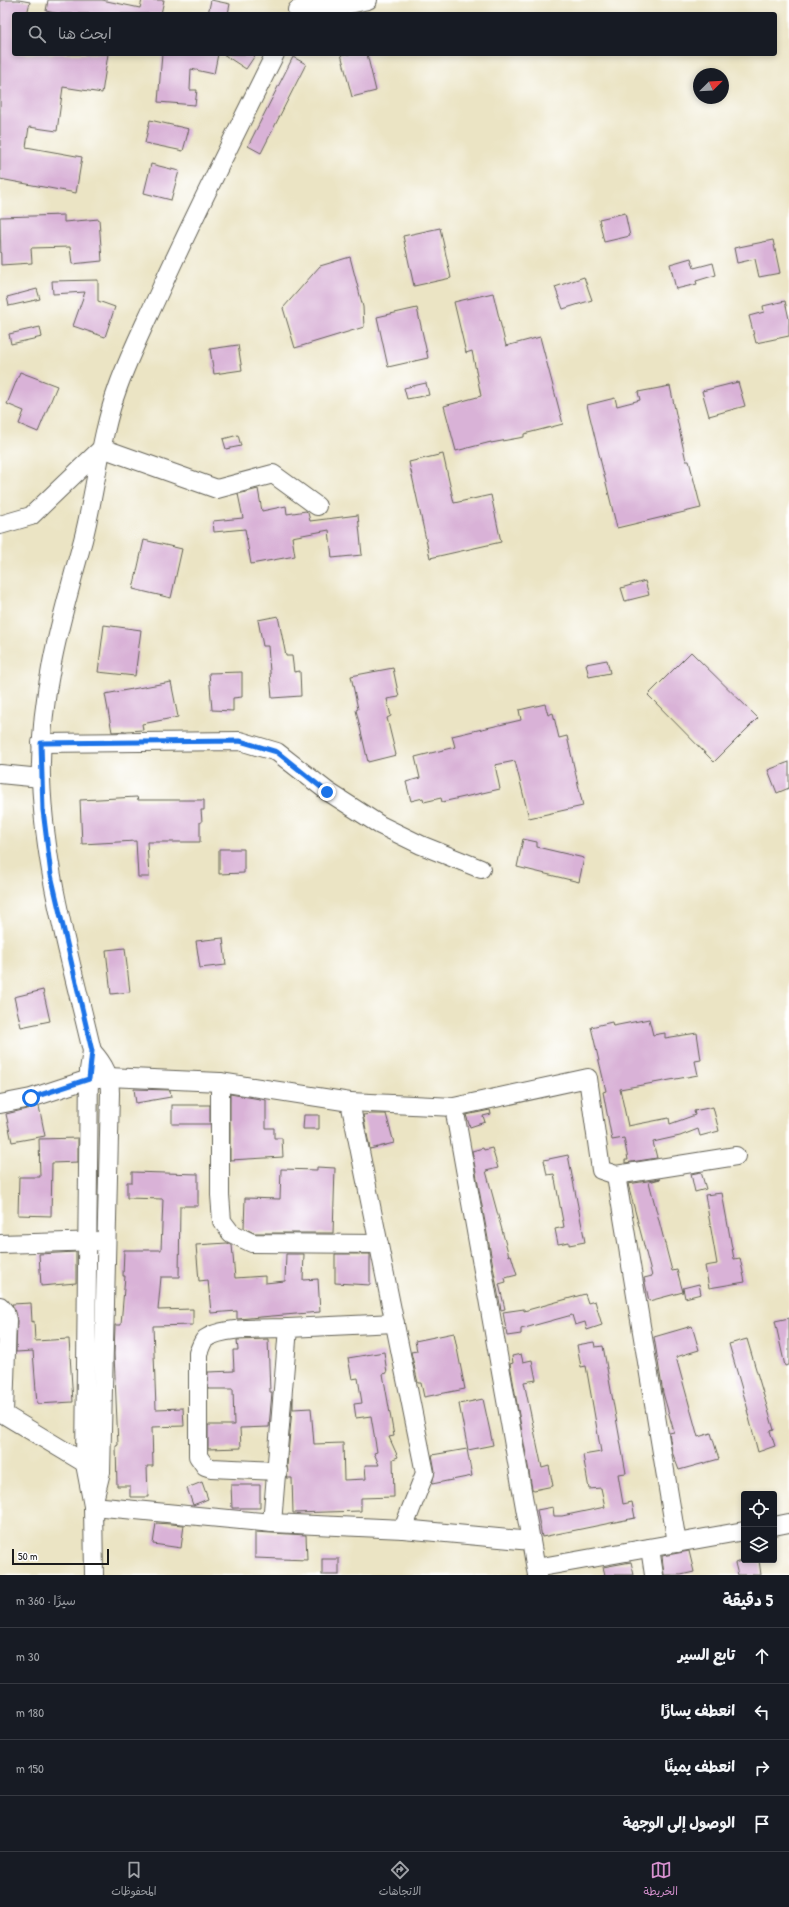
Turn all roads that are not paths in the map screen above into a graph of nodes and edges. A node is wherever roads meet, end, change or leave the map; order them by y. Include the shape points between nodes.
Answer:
1 (368, 0) edge
2 (298, 8) edge
3 (274, 56) edge
4 (102, 448) junction
5 (317, 506) dead end
6 (0, 525) edge
7 (41, 743) junction
8 (0, 774) edge
9 (41, 778) junction
10 (481, 869) dead end
11 (92, 1051) junction
12 (108, 1077) junction
13 (89, 1079) junction
14 (220, 1082) junction
15 (350, 1102) junction
16 (0, 1104) edge
17 (454, 1107) junction
18 (736, 1156) dead end
19 (616, 1175) junction
20 (89, 1241) junction
21 (108, 1241) junction
22 (0, 1244) edge
23 (379, 1244) junction
24 (0, 1306) edge
25 (395, 1323) junction
26 (288, 1328) junction
27 (2, 1413) edge
28 (85, 1464) junction
29 (278, 1471) junction
30 (101, 1472) junction
31 (93, 1506) junction
32 (272, 1523) junction
33 (789, 1523) edge
34 (777, 1525) edge
35 (403, 1529) junction
36 (741, 1532) edge
37 (531, 1541) junction
38 (677, 1543) junction
39 (650, 1548) junction
40 (537, 1571) edge
41 (94, 1575) edge
42 (654, 1575) edge

1 - 2 street via 345,5
3 - 4 street via 196,210 126,366 112,404
4 - 5 street via 217,489 273,474
4 - 6 street via 31,516
4 - 7 street via 91,508 48,675
7 - 9 street
7 - 10 street via 240,741 277,752 327,792 380,825
8 - 9 street
9 - 11 street via 51,875
11 - 12 street
11 - 13 street
12 - 13 street
12 - 14 street
12 - 21 street
13 - 16 street via 31,1098
13 - 20 street
14 - 15 street
14 - 23 street via 220,1195 222,1221 231,1233 252,1243
15 - 17 street
15 - 23 street
17 - 19 street via 588,1078 601,1170
17 - 37 street
18 - 19 street
19 - 38 street
20 - 21 street
20 - 22 street
20 - 28 street
21 - 30 street
23 - 25 street
24 - 27 street via 7,1320
25 - 26 street
25 - 35 street via 425,1473
26 - 29 street
26 - 29 street via 226,1331 215,1334 204,1340 198,1353 198,1456 201,1463 211,1468
27 - 28 street
28 - 30 street
28 - 31 street
29 - 32 street
30 - 31 street
31 - 32 street
31 - 41 street
32 - 35 street
33 - 34 street
35 - 37 street
36 - 38 street
37 - 40 street
38 - 39 street
39 - 40 street
39 - 42 street

